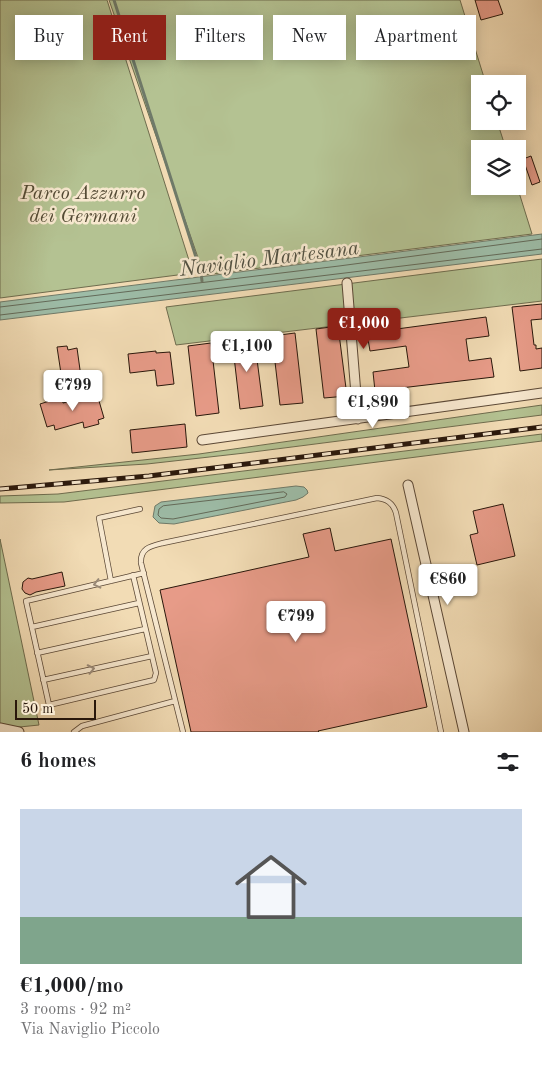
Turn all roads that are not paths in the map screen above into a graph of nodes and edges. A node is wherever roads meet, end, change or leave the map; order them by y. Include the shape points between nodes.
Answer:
1 (347, 283) dead end
2 (542, 394) edge
3 (358, 419) junction
4 (202, 440) dead end
5 (408, 485) dead end
6 (140, 509) dead end
7 (144, 573) junction
8 (133, 575) junction
9 (111, 581) junction
10 (139, 603) junction
11 (32, 627) junction
12 (145, 629) junction
13 (37, 653) junction
14 (152, 656) junction
15 (43, 680) junction
16 (175, 701) junction
17 (0, 728) edge
18 (19, 732) edge
19 (74, 732) edge
20 (183, 732) edge
21 (441, 732) edge
22 (464, 732) edge

1 - 3 street
2 - 3 street
3 - 4 street
5 - 22 street
6 - 9 lane via 99,518
7 - 8 lane
7 - 16 lane
7 - 21 lane via 141,556 151,546 370,498 385,500 396,513
8 - 9 lane
8 - 10 lane
9 -> 11 lane via 26,601
10 - 11 lane
10 - 12 lane
11 - 13 lane
12 - 13 lane
12 - 14 lane
13 - 15 lane
15 -> 14 lane
14 - 15 lane via 156,673 154,680 49,705
16 - 19 lane via 82,726
16 - 20 lane
17 - 18 street

